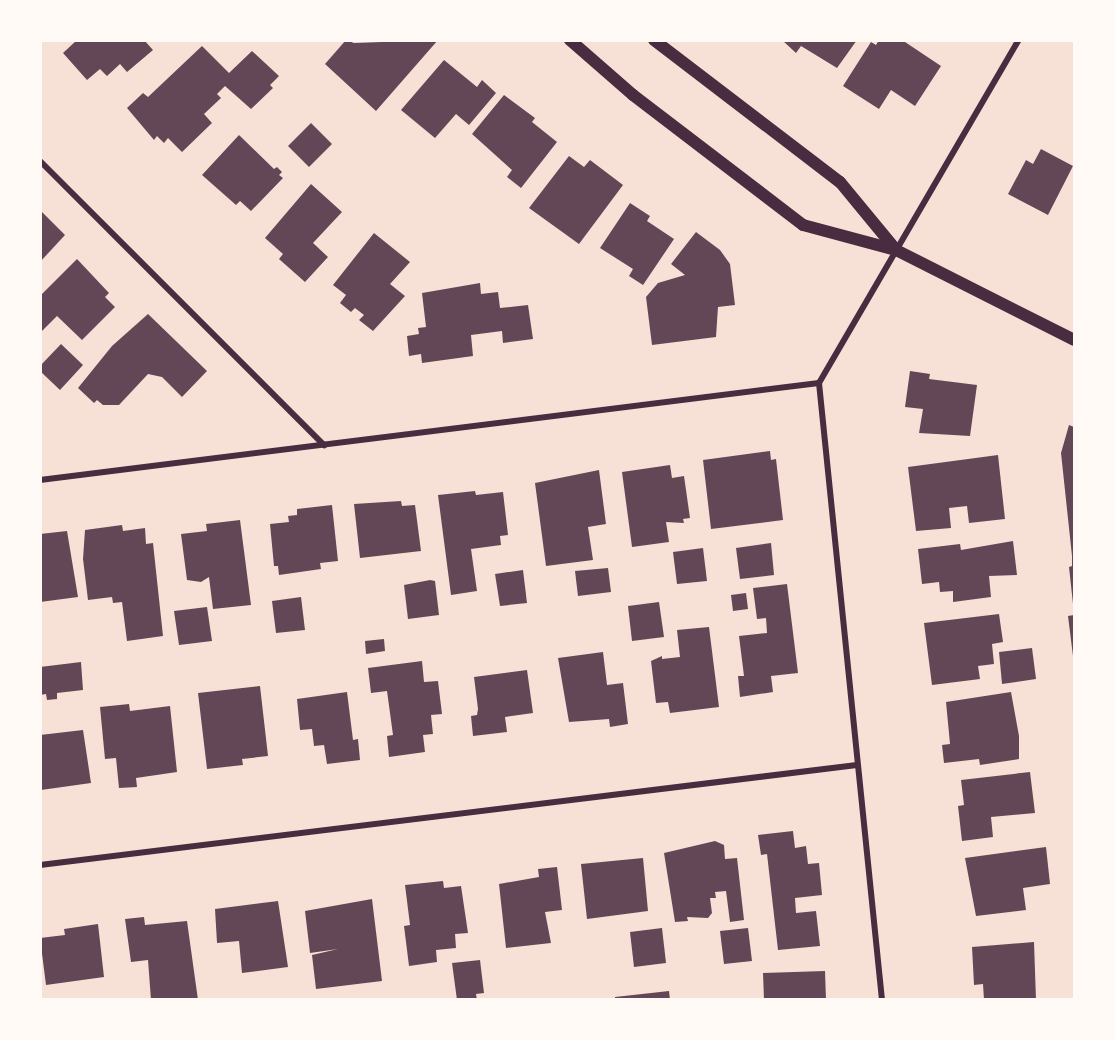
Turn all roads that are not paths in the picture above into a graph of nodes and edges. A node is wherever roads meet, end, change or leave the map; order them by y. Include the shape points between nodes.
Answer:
1 (570, 40) edge
2 (654, 40) edge
3 (1019, 40) edge
4 (40, 161) edge
5 (896, 250) junction
6 (1074, 340) edge
7 (819, 383) junction
8 (324, 445) junction
9 (40, 480) edge
10 (857, 765) junction
11 (40, 865) edge
12 (882, 999) edge

1 - 5 main road via 633,95 803,225
2 - 5 main road via 840,182
3 - 5 street
4 - 8 street
5 - 6 main road
5 - 7 street
7 - 8 street
7 - 10 street
8 - 9 street
10 - 11 street
10 - 12 street

